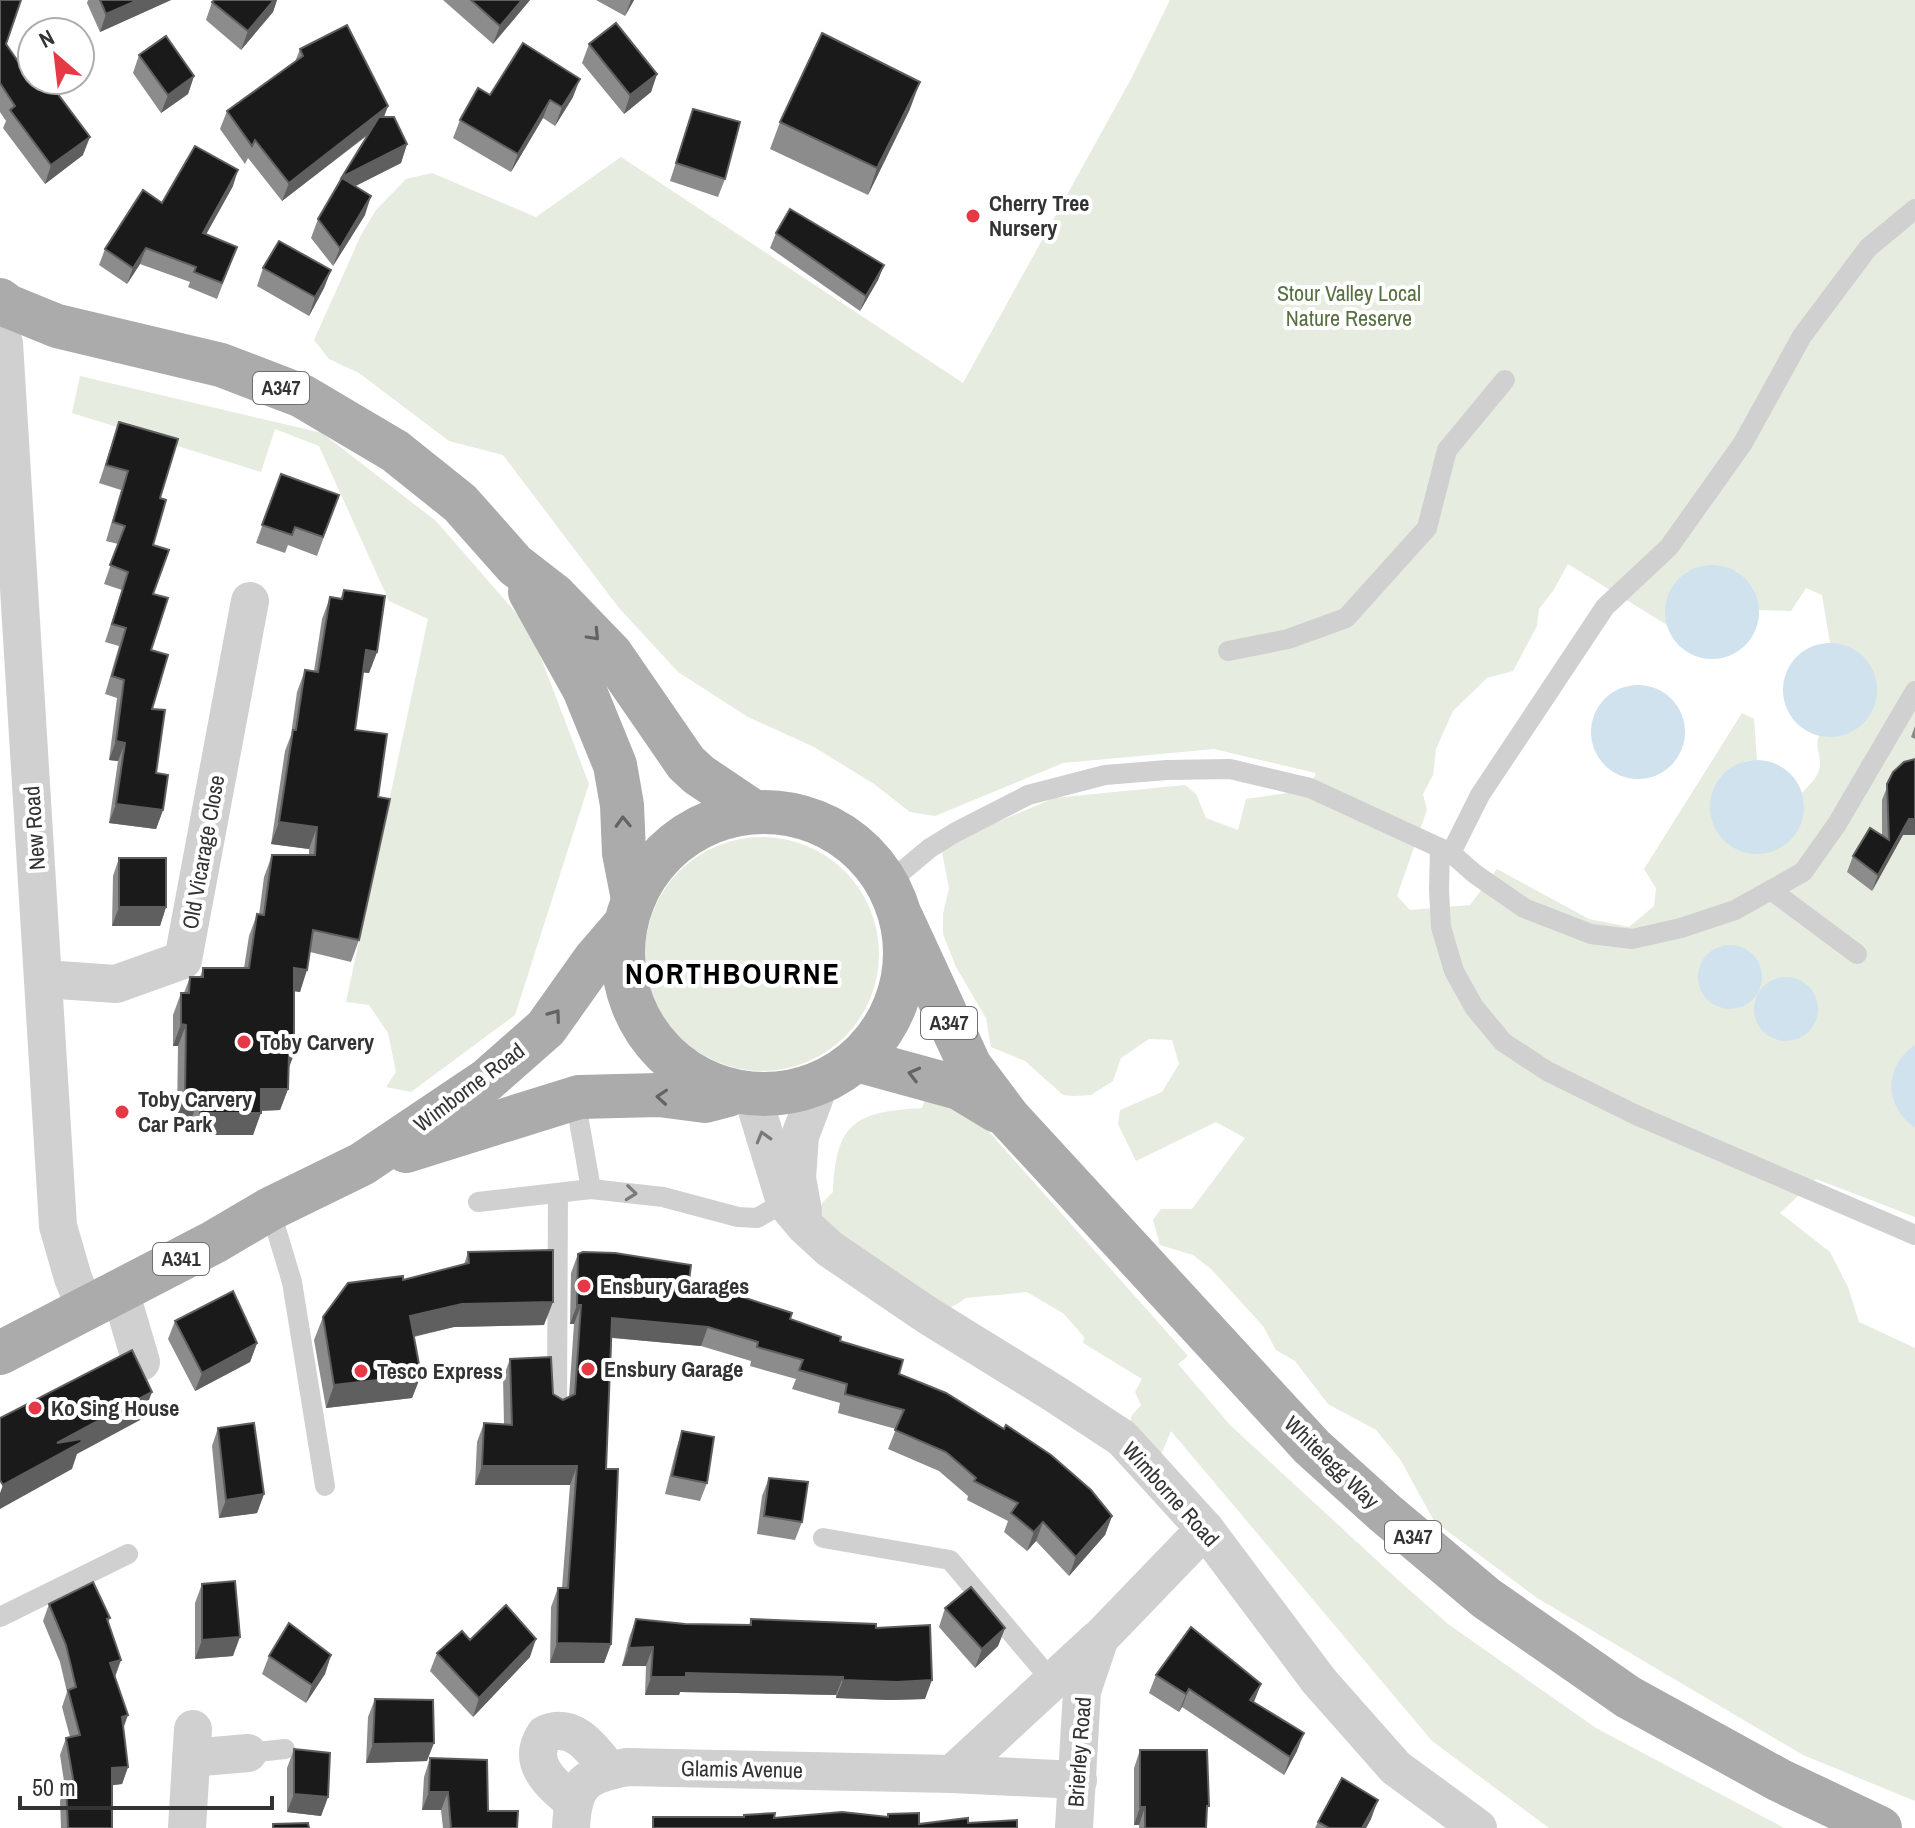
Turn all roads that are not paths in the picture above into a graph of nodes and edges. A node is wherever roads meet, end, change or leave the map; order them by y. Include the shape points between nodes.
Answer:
1 (1915, 209) edge
2 (0, 300) edge
3 (4, 343) dead end
4 (1505, 380) dead end
5 (515, 565) junction
6 (250, 601) dead end
7 (1228, 651) dead end
8 (1915, 691) edge
9 (754, 812) junction
10 (1446, 851) junction
11 (1771, 890) junction
12 (895, 901) junction
13 (630, 911) junction
14 (1857, 954) dead end
15 (44, 979) junction
16 (857, 1060) junction
17 (820, 1083) junction
18 (745, 1093) junction
19 (579, 1097) junction
20 (1009, 1118) junction
21 (362, 1164) junction
22 (591, 1189) junction
23 (558, 1193) junction
24 (478, 1202) dead end
25 (270, 1209) junction
26 (795, 1214) junction
27 (1915, 1235) edge
28 (103, 1300) junction
29 (0, 1353) edge
30 (141, 1362) edge
31 (557, 1406) edge
32 (325, 1486) dead end
33 (1205, 1529) junction
34 (823, 1538) dead end
35 (128, 1554) dead end
36 (0, 1617) edge
37 (1100, 1638) junction
38 (1052, 1681) junction
39 (285, 1749) dead end
40 (248, 1753) joint
41 (609, 1770) junction
42 (952, 1774) junction
43 (1078, 1780) junction
44 (572, 1816) edge
45 (187, 1828) edge
46 (1074, 1828) edge
47 (1478, 1828) edge
48 (1880, 1828) edge

1 - 10 lane via 1868,248 1802,336 1743,443 1669,547 1605,607
2 - 5 main road, A347 via 57,326 221,365 302,396 395,451 428,477 460,503
3 - 15 street, New Road
4 - 7 lane via 1447,450 1427,528 1346,618 1288,639
5 -> 9 main road, A347 via 555,596 611,654 686,763
13 -> 5 main road, A347 via 615,765 584,689
6 - 15 street, Old Vicarage Close via 183,960 116,984
8 - 11 lane via 1803,872
9 - 12 main road via 794,814 831,828 864,851
9 - 13 main road via 716,820 681,838 653,865
10 - 11 lane via 1524,908 1591,934 1632,939 1735,910
10 - 12 lane via 1310,788 1230,769 1105,775 1028,795 956,832 930,848
10 - 27 lane via 1439,890 1441,927 1454,971 1503,1042 1547,1071 1636,1115
11 - 14 lane
12 - 16 main road via 906,958 899,996 883,1031
12 - 20 main road, Whitelegg Way / A347 via 970,1066
13 - 18 main road via 623,955 638,1018 680,1067 708,1083
21 -> 13 main road, Wimborne Road / A341 via 487,1080 546,1028
15 - 28 street, New Road via 58,1226 73,1278
16 - 17 main road
20 -> 16 main road, Whitelegg Way / A347 via 959,1088
17 - 18 main road via 798,1090
17 - 26 street via 800,1136
18 -> 19 main road, Wimborne Road / A341 via 705,1101 659,1095
26 -> 18 street
19 - 21 main road, Wimborne Road / A341
19 - 22 lane
20 - 48 main road, Whitelegg Way / A347 via 1312,1447 1486,1598 1628,1697
21 - 25 main road, Wimborne Road / A341
22 - 23 lane
22 -> 26 lane via 663,1197 748,1218
23 - 24 lane
23 - 31 lane
25 - 28 main road, Wimborne Road / A341
25 - 32 lane via 292,1282
26 - 33 street, Wimborne Road via 830,1249 1122,1438
28 - 29 main road, Wimborne Road / A341
28 - 30 street
33 - 37 street, Brierley Road
33 - 47 street, Wimborne Road via 1319,1681 1396,1768
34 - 38 lane via 950,1560
35 - 36 lane
37 - 38 street
37 - 43 street, Brierley Road via 1082,1691
38 - 42 street
39 - 40 lane
40 - 45 street via 192,1743
41 - 42 street, Glamis Avenue
41 - 44 street via 579,1786
41 - 44 street via 577,1735 565,1730 545,1734 537,1752 540,1765
42 - 43 street, Glamis Avenue
43 - 46 street, Brierley Road

